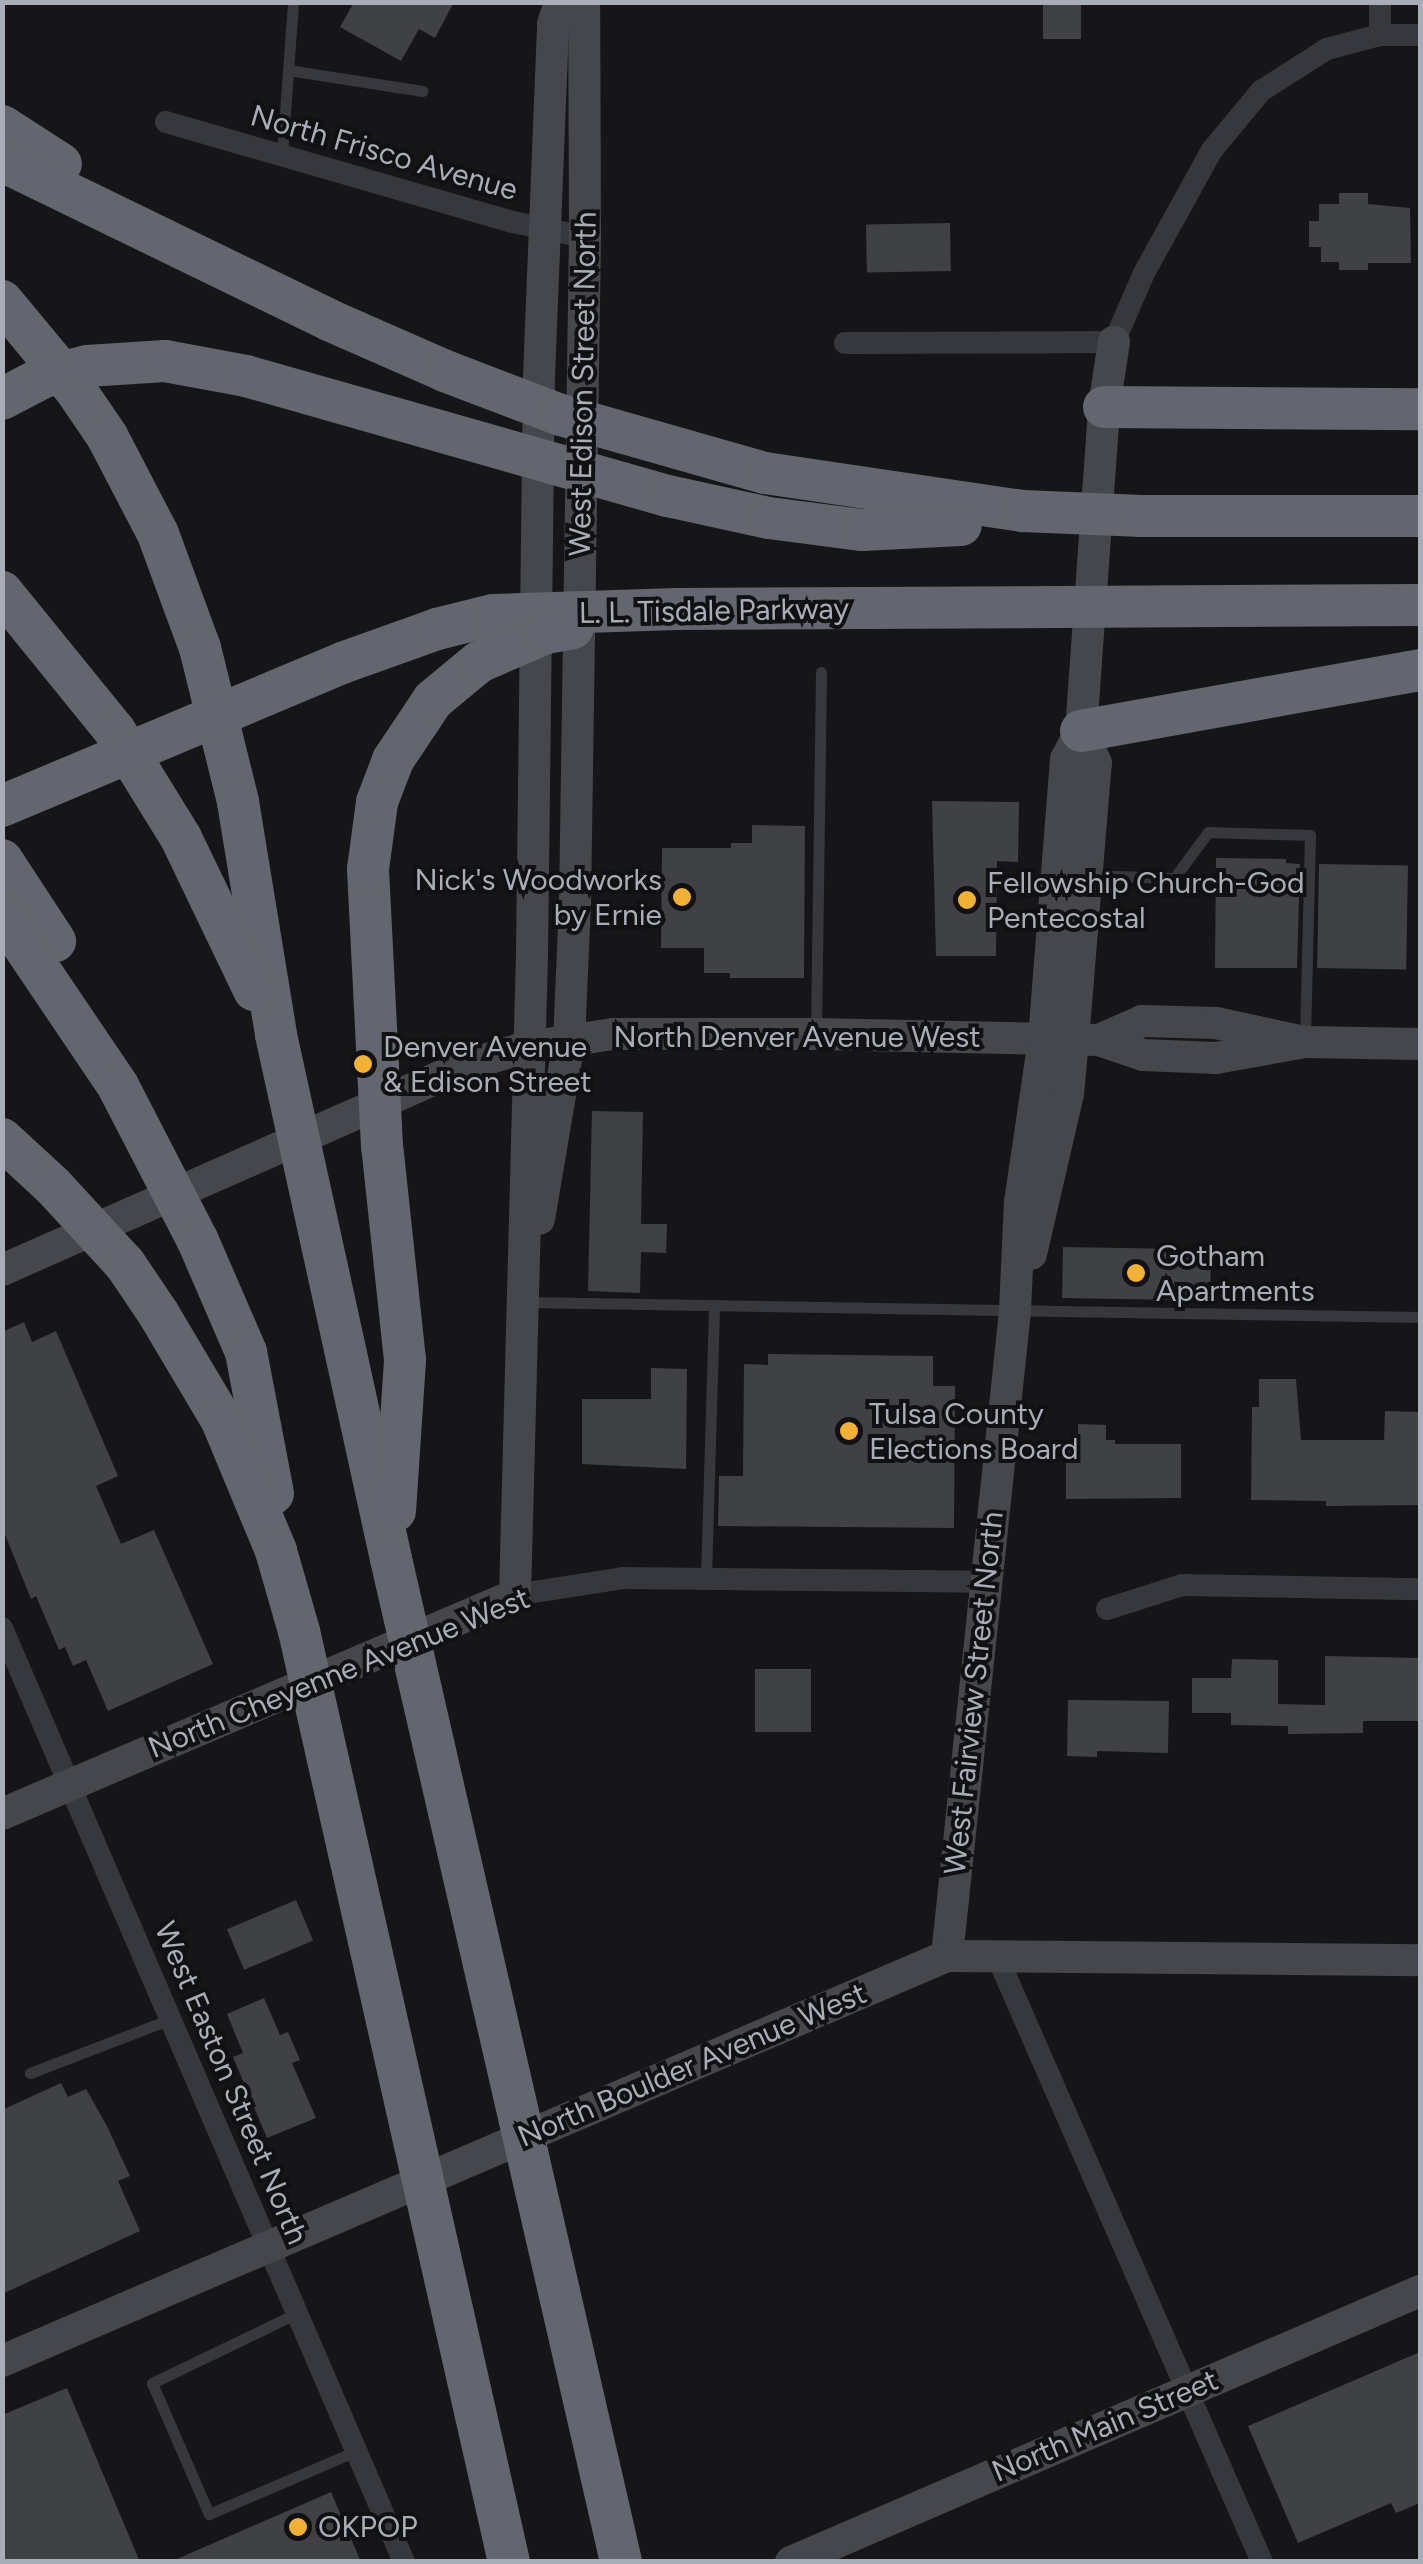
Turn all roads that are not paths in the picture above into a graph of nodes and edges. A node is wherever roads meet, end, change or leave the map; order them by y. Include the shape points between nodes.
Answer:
1 (293, 2) edge
2 (560, 2) edge
3 (584, 2) edge
4 (1380, 2) edge
5 (1380, 35) junction
6 (1420, 35) edge
7 (288, 70) junction
8 (422, 91) dead end
9 (166, 122) dead end
10 (2, 126) edge
11 (282, 153) junction
12 (2, 160) edge
13 (544, 230) junction
14 (585, 237) junction
15 (204, 258) junction
16 (2, 301) edge
17 (1114, 342) junction
18 (844, 343) dead end
19 (2, 399) edge
20 (1420, 409) edge
21 (1103, 414) junction
22 (1142, 516) junction
23 (1420, 516) edge
24 (2, 592) edge
25 (1420, 606) edge
26 (677, 609) junction
27 (1420, 670) edge
28 (821, 672) dead end
29 (1081, 731) junction
30 (15, 797) edge
31 (2, 860) edge
32 (1086, 874) junction
33 (2, 914) edge
34 (816, 1034) junction
35 (276, 1036) junction
36 (1072, 1040) junction
37 (569, 1041) junction
38 (1305, 1042) junction
39 (1420, 1044) edge
40 (528, 1048) junction
41 (10, 1145) edge
42 (152, 1149) junction
43 (2, 1270) edge
44 (523, 1302) junction
45 (714, 1305) junction
46 (1015, 1311) junction
47 (1420, 1317) edge
48 (391, 1559) junction
49 (706, 1578) junction
50 (986, 1582) junction
51 (1420, 1589) edge
52 (516, 1595) junction
53 (1107, 1609) dead end
54 (2, 1628) edge
55 (299, 1631) junction
56 (70, 1785) junction
57 (2, 1814) edge
58 (996, 1954) junction
59 (948, 1956) junction
60 (1420, 1960) edge
61 (171, 2019) junction
62 (30, 2073) dead end
63 (268, 2246) junction
64 (1420, 2292) edge
65 (297, 2313) junction
66 (2, 2361) edge
67 (1189, 2390) junction
68 (356, 2451) junction
69 (404, 2562) edge
70 (508, 2562) edge
71 (621, 2562) edge
72 (791, 2562) edge
73 (1262, 2562) edge

1 - 7 lane
2 - 13 street, West Edison Street North via 553,24
3 - 14 street, West Edison Street North
4 - 5 street
5 - 6 street, West Fairview Street North
5 - 17 street, West Fairview Street North via 1315,56 1261,91 1237,116 1144,273
7 - 8 lane
7 - 11 lane
9 - 11 street, North Frisco Avenue
10 - 15 highway
11 - 13 street, North Frisco Avenue
12 - 15 highway
13 - 14 street, North Frisco Avenue
13 - 40 street, West Edison Street North
14 - 37 street, West Edison Street North
15 - 22 highway via 445,371 680,451 765,474 926,500
16 - 35 highway via 76,388 106,436 181,592 238,802
17 - 18 street
17 - 21 street, West Fairview Street North
19 - 22 highway via 44,377 88,366 165,361 260,380 668,496 769,518 862,530
20 - 21 highway
21 - 29 street, West Fairview Street North
22 - 23 highway
24 - 35 highway via 115,730 181,838
25 - 26 highway, L. L. Tisdale Parkway
26 - 30 highway, L. L. Tisdale Parkway via 492,616 436,629
26 - 48 highway via 546,633 479,662 433,700 392,760 377,802 368,870 374,992 388,1212 406,1360
27 - 29 highway
28 - 34 lane
29 - 32 street, West Fairview Street North via 1096,763
29 - 36 street, West Fairview Street North via 1066,759
31 - 42 highway via 93,1002
32 - 36 street, West Fairview Street North
32 - 38 lane via 1174,878 1208,832 1310,835
33 - 42 highway via 87,1035
34 - 36 street, North Denver Avenue West
34 - 37 street, North Denver Avenue West via 612,1034
35 - 48 highway
36 - 38 street, North Denver Avenue West via 1142,1055 1216,1058
36 - 46 street, West Fairview Street North via 1068,1094
37 - 40 street, North Denver Avenue West
37 - 44 street, West Edison Street North
38 - 39 street, North Denver Avenue West
40 - 43 street, North Denver Avenue West via 464,1066
40 - 44 street, West Edison Street North
41 - 55 highway via 125,1264 194,1368 247,1473
42 - 55 highway via 246,1352
44 - 45 lane
44 - 52 street, West Edison Street North
45 - 46 lane
45 - 49 lane
46 - 47 lane
46 - 50 street, West Fairview Street North
48 - 71 highway
49 - 50 street, North Cheyenne Avenue West
49 - 52 street, North Cheyenne Avenue West via 600,1580
50 - 59 street, West Fairview Street North
51 - 53 street via 1182,1585
52 - 56 street, North Cheyenne Avenue West
54 - 56 street, West Easton Street North
55 - 70 highway
56 - 57 street, North Cheyenne Avenue West
56 - 61 street, West Easton Street North
58 - 59 street, North Boulder Avenue West
58 - 60 street, North Boulder Avenue West
58 - 67 street
59 - 63 street, North Boulder Avenue West
61 - 62 lane
61 - 63 street, West Easton Street North
63 - 65 street, West Easton Street North
63 - 66 street, North Boulder Avenue West
64 - 67 street, North Main Street
65 - 68 street, West Easton Street North
65 - 68 lane via 152,2383 210,2514
67 - 72 street, North Main Street
67 - 73 street
68 - 69 street, West Easton Street North

